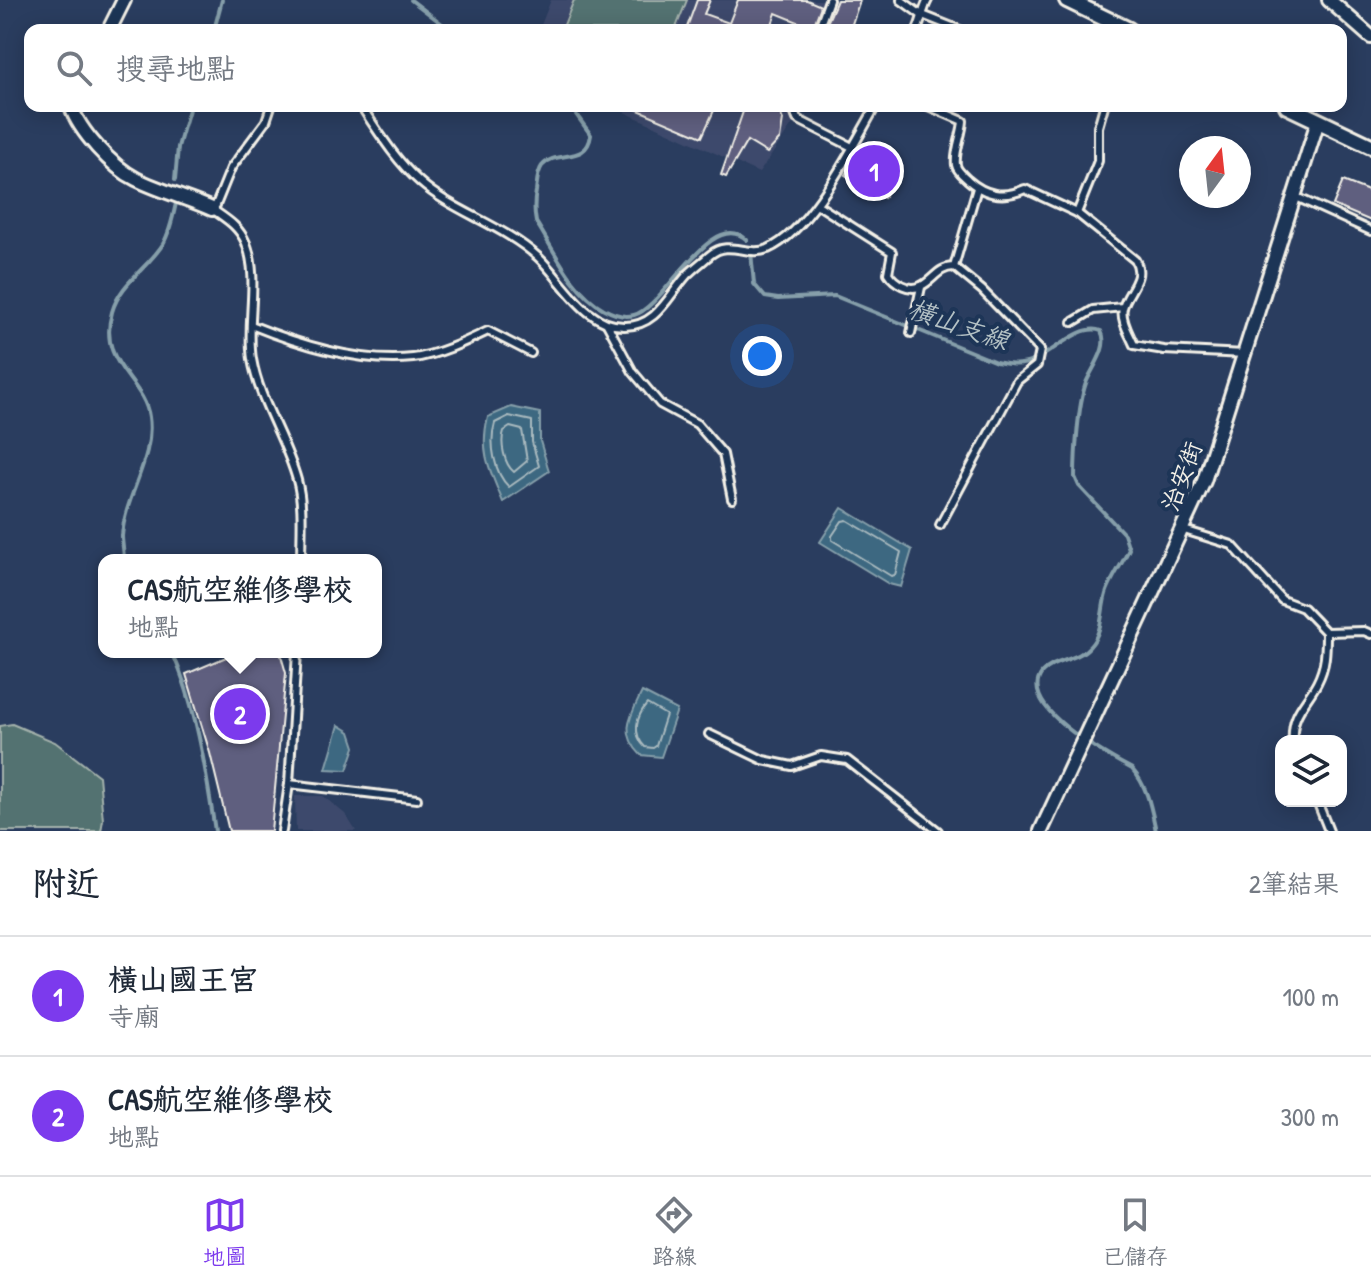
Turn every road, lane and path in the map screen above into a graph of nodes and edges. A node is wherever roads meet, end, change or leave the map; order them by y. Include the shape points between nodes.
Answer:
1 (124, 0) edge
2 (829, 0) edge
3 (901, 0) edge
4 (928, 0) edge
5 (1067, 0) edge
6 (1329, 0) edge
7 (920, 14) junction
8 (112, 24) edge
9 (820, 24) edge
10 (920, 24) edge
11 (945, 24) edge
12 (1117, 24) edge
13 (1371, 37) edge
14 (73, 112) edge
15 (269, 112) edge
16 (365, 112) edge
17 (794, 112) edge
18 (872, 112) edge
19 (942, 112) edge
20 (1102, 112) edge
21 (1299, 112) edge
22 (1318, 121) junction
23 (1371, 146) edge
24 (852, 147) junction
25 (977, 188) junction
26 (1294, 196) junction
27 (818, 205) junction
28 (212, 209) junction
29 (1077, 213) junction
30 (1371, 231) edge
31 (954, 267) junction
32 (921, 287) junction
33 (1123, 307) junction
34 (1073, 322) dead end
35 (607, 324) junction
36 (251, 325) junction
37 (911, 333) dead end
38 (531, 353) dead end
39 (1245, 354) junction
40 (732, 499) dead end
41 (940, 525) dead end
42 (1184, 530) junction
43 (301, 554) edge
44 (1326, 632) junction
45 (1371, 634) edge
46 (297, 658) edge
47 (709, 734) dead end
48 (1294, 735) edge
49 (289, 784) junction
50 (417, 799) dead end
51 (1319, 807) edge
52 (282, 831) edge
53 (938, 831) edge
54 (1041, 831) edge
55 (1329, 831) edge

1 - 8 street
2 - 9 lane
3 - 7 lane
4 - 7 lane
5 - 12 street
6 - 13 street
7 - 10 lane
7 - 11 lane
14 - 28 street via 85,134 134,178
15 - 28 lane via 231,168
16 - 35 lane via 422,184 538,256 588,312
17 - 24 lane via 797,119
18 - 24 lane
19 - 25 lane via 963,121 956,165
20 - 29 lane via 1098,161
21 - 22 street
22 - 23 street
22 - 26 street, 治安街
24 - 27 lane
25 - 29 lane via 996,196 1025,189
25 - 31 lane
26 - 30 lane
26 - 39 street, 治安街
27 - 32 lane via 892,252 892,280
27 - 35 lane via 768,248 724,247 714,252 645,323
28 - 36 lane via 239,229 247,246
29 - 33 lane via 1139,267
31 - 32 lane via 939,271
31 - 41 lane via 1040,350 1037,365 1017,381
32 - 37 lane
33 - 34 lane via 1093,310
33 - 39 lane via 1134,345
35 - 40 lane via 633,372 660,404 697,424 723,454
36 - 38 lane via 363,358 414,358 488,331
36 - 43 lane via 259,383 298,482
39 - 42 street, 治安街
42 - 44 lane via 1232,545 1282,600 1303,608
42 - 54 street, 治安街
44 - 45 lane
44 - 48 lane via 1326,659 1300,705
46 - 49 lane
47 - 53 lane via 763,760 792,766 821,756 847,760
49 - 50 lane
49 - 52 lane
51 - 55 lane

